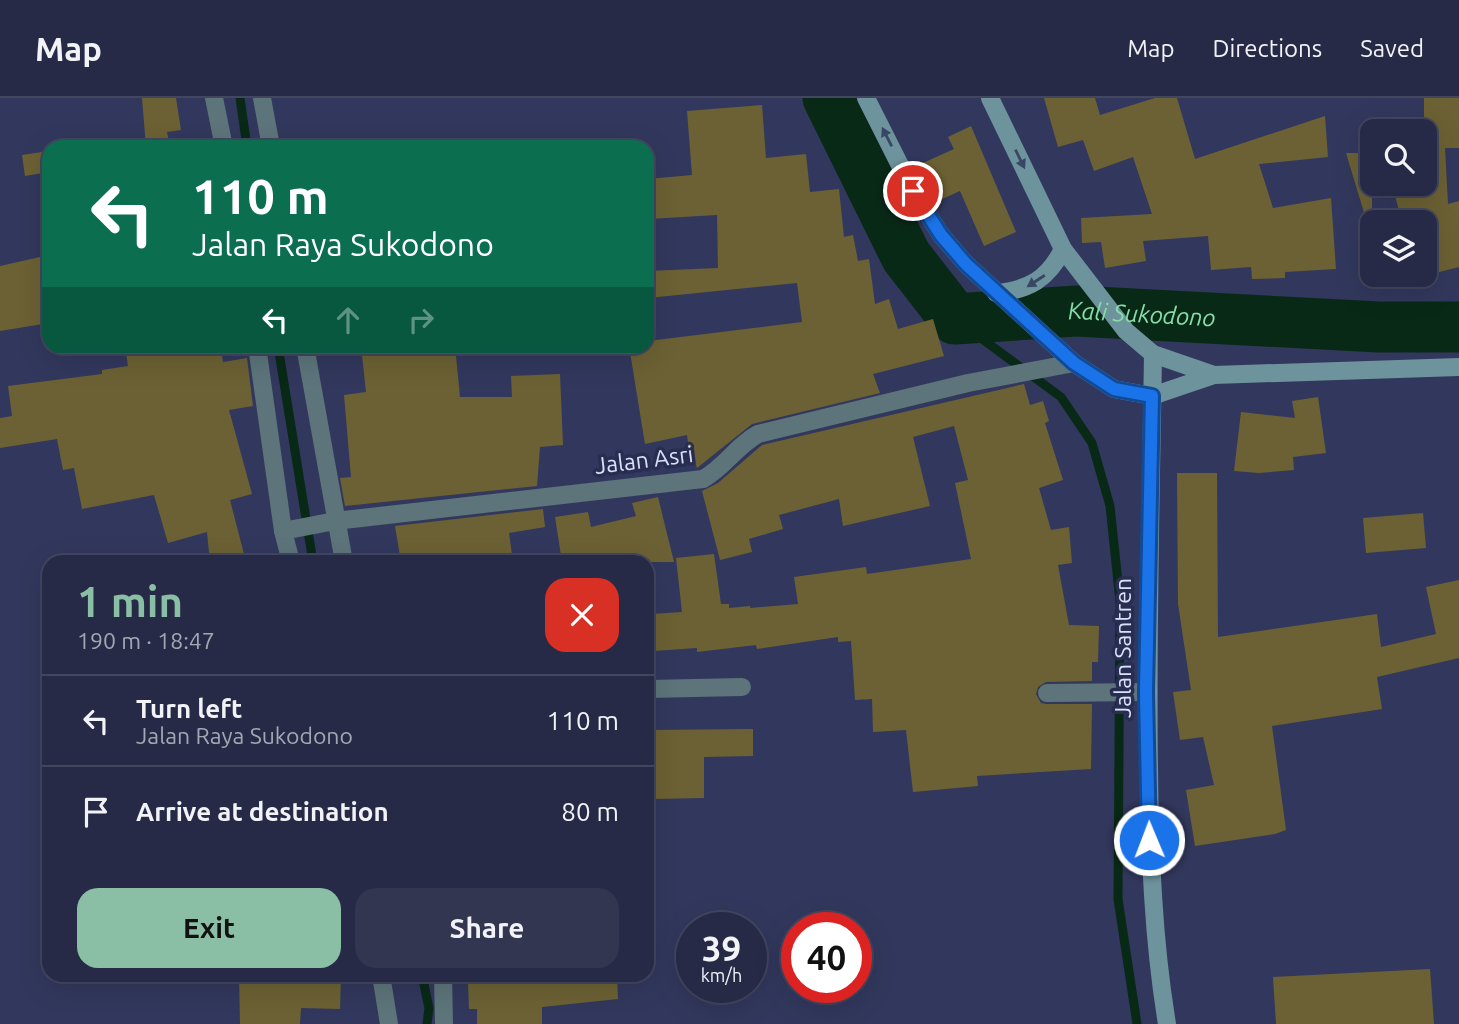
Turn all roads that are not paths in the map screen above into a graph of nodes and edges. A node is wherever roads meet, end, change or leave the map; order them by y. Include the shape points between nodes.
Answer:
1 (214, 98) edge
2 (262, 98) edge
3 (866, 98) edge
4 (990, 98) edge
5 (223, 140) edge
6 (270, 140) edge
7 (1069, 256) junction
8 (996, 293) junction
9 (258, 354) edge
10 (306, 354) edge
11 (1153, 354) junction
12 (1074, 363) junction
13 (1459, 367) edge
14 (1214, 375) junction
15 (1152, 396) junction
16 (330, 522) junction
17 (287, 530) junction
18 (290, 555) edge
19 (342, 555) edge
20 (742, 687) dead end
21 (654, 689) edge
22 (1139, 693) junction
23 (1046, 694) dead end
24 (383, 982) edge
25 (443, 982) edge
26 (389, 1024) edge
27 (444, 1024) edge
28 (1167, 1024) edge

1 - 5 street
2 - 6 street
8 -> 3 main road via 941,235
4 -> 7 main road
7 -> 8 main road via 1038,282
7 - 11 main road via 1126,331
8 - 12 main road
9 - 17 street
10 - 16 street
11 - 14 main road
11 - 15 main road, Jalan Santren
12 - 15 main road via 1114,389
12 - 16 street, Jalan Asri via 758,434 703,479
13 - 14 main road
14 - 15 main road
15 - 22 main road, Jalan Santren
16 - 17 street, Jalan Asri
16 - 19 street
17 - 18 street
20 - 21 street
22 - 23 street
22 - 28 main road, Jalan Santren via 1150,878
24 - 26 street
25 - 27 street

